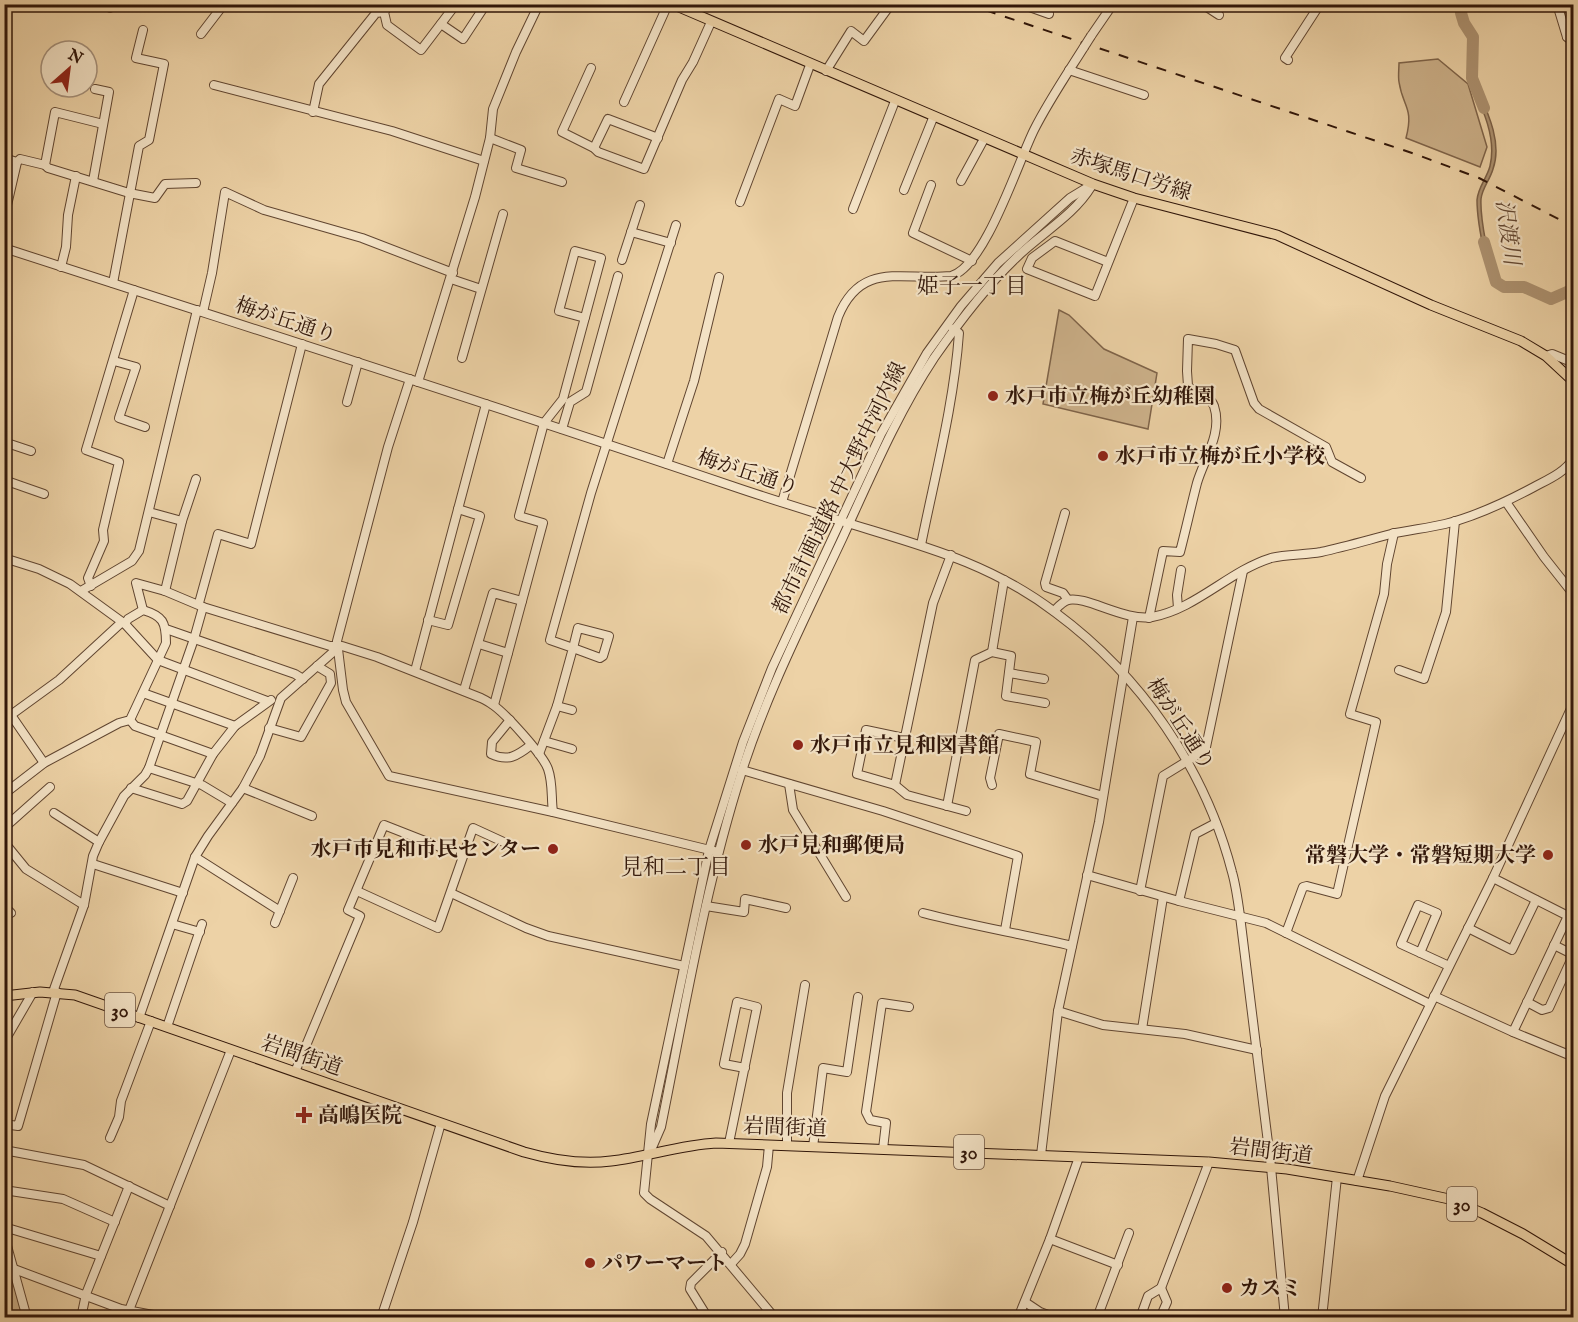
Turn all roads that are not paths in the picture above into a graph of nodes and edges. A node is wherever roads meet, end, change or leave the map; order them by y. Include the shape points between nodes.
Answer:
1 (105, 4) edge
2 (113, 4) edge
3 (224, 4) edge
4 (390, 4) edge
5 (456, 4) edge
6 (486, 4) edge
7 (539, 4) edge
8 (670, 4) edge
9 (891, 4) edge
10 (1021, 4) edge
11 (1113, 4) edge
12 (1202, 4) edge
13 (1320, 4) edge
14 (1557, 4) edge
15 (384, 12) junction
16 (1049, 14) dead end
17 (1219, 15) dead end
18 (711, 22) junction
19 (441, 24) junction
20 (1574, 24) edge
21 (143, 30) dead end
22 (201, 34) dead end
23 (1570, 40) edge
24 (1288, 60) dead end
25 (810, 65) junction
26 (591, 68) dead end
27 (1069, 70) junction
28 (826, 71) junction
29 (214, 85) dead end
30 (99, 90) edge
31 (1144, 95) dead end
32 (895, 101) junction
33 (624, 102) dead end
34 (313, 112) junction
35 (933, 117) junction
36 (103, 124) junction
37 (490, 138) junction
38 (658, 138) junction
39 (984, 139) junction
40 (594, 148) junction
41 (1024, 156) junction
42 (4, 158) edge
43 (484, 161) junction
44 (17, 162) junction
45 (45, 165) junction
46 (76, 176) junction
47 (93, 181) junction
48 (962, 181) dead end
49 (196, 183) dead end
50 (562, 183) dead end
51 (1093, 184) junction
52 (931, 185) dead end
53 (904, 190) dead end
54 (129, 193) junction
55 (1134, 198) junction
56 (740, 202) dead end
57 (640, 205) dead end
58 (853, 209) dead end
59 (503, 214) dead end
60 (4, 218) edge
61 (676, 225) dead end
62 (631, 232) junction
63 (670, 243) junction
64 (4, 248) edge
65 (622, 260) dead end
66 (972, 261) junction
67 (1108, 262) junction
68 (61, 267) junction
69 (452, 276) junction
70 (618, 276) dead end
71 (719, 277) dead end
72 (113, 283) junction
73 (481, 289) junction
74 (134, 290) junction
75 (200, 311) junction
76 (585, 318) junction
77 (946, 324) junction
78 (955, 330) junction
79 (302, 344) junction
80 (1546, 356) junction
81 (462, 358) dead end
82 (114, 361) junction
83 (358, 362) junction
84 (1574, 363) edge
85 (414, 380) junction
86 (1574, 382) edge
87 (347, 402) dead end
88 (486, 404) junction
89 (544, 423) junction
90 (145, 427) dead end
91 (562, 429) junction
92 (4, 442) edge
93 (606, 443) junction
94 (31, 451) dead end
95 (1574, 458) edge
96 (667, 464) junction
97 (1361, 478) dead end
98 (196, 479) dead end
99 (4, 480) edge
100 (44, 494) dead end
101 (782, 502) junction
102 (1506, 502) junction
103 (458, 509) junction
104 (149, 512) junction
105 (1065, 513) dead end
106 (182, 521) junction
107 (840, 521) junction
108 (1455, 521) junction
109 (849, 524) junction
110 (1394, 533) junction
111 (921, 545) junction
112 (951, 555) junction
113 (4, 558) edge
114 (1181, 570) dead end
115 (1243, 571) junction
116 (1004, 580) junction
117 (91, 586) junction
118 (81, 591) junction
119 (165, 591) junction
120 (1574, 595) edge
121 (1068, 600) junction
122 (522, 601) junction
123 (201, 605) junction
124 (1178, 608) junction
125 (143, 610) junction
126 (1054, 611) junction
127 (1133, 616) junction
128 (1149, 618) junction
129 (428, 620) junction
130 (123, 623) junction
131 (166, 629) junction
132 (194, 639) junction
133 (479, 644) junction
134 (337, 646) junction
135 (573, 648) junction
136 (992, 652) junction
137 (508, 653) junction
138 (158, 660) junction
139 (317, 666) junction
140 (1399, 670) dead end
141 (183, 671) junction
142 (415, 671) junction
143 (1124, 672) junction
144 (1009, 673) junction
145 (303, 679) junction
146 (1044, 679) dead end
147 (464, 690) junction
148 (143, 693) junction
149 (281, 698) junction
150 (267, 701) junction
151 (1574, 702) edge
152 (1045, 703) dead end
153 (171, 704) junction
154 (494, 705) junction
155 (557, 706) junction
156 (572, 710) dead end
157 (8, 717) edge
158 (130, 720) junction
159 (510, 720) junction
160 (235, 726) junction
161 (269, 728) junction
162 (160, 736) junction
163 (903, 738) junction
164 (544, 741) junction
165 (531, 745) junction
166 (572, 749) dead end
167 (213, 754) junction
168 (539, 754) junction
169 (1186, 760) junction
170 (44, 763) junction
171 (149, 768) junction
172 (742, 770) junction
173 (195, 783) junction
174 (789, 784) junction
175 (895, 785) junction
176 (992, 785) dead end
177 (50, 787) dead end
178 (131, 788) junction
179 (243, 788) junction
180 (4, 794) edge
181 (1103, 796) junction
182 (232, 803) junction
183 (947, 806) junction
184 (966, 811) dead end
185 (554, 812) junction
186 (54, 813) dead end
187 (312, 816) dead end
188 (1216, 823) junction
189 (4, 828) edge
190 (4, 842) edge
191 (99, 842) junction
192 (510, 845) dead end
193 (714, 851) junction
194 (462, 856) junction
195 (195, 857) junction
196 (93, 864) junction
197 (1087, 875) junction
198 (293, 878) dead end
199 (1493, 878) junction
200 (357, 891) junction
201 (1140, 891) junction
202 (183, 893) junction
203 (451, 893) junction
204 (846, 897) dead end
205 (1163, 897) junction
206 (1536, 900) junction
207 (1179, 901) junction
208 (84, 905) junction
209 (706, 906) junction
210 (786, 908) dead end
211 (280, 911) junction
212 (923, 913) dead end
213 (1240, 916) junction
214 (1571, 917) edge
215 (275, 923) dead end
216 (172, 924) junction
217 (1468, 928) junction
218 (1005, 930) junction
219 (1286, 933) junction
220 (1554, 945) junction
221 (1072, 946) junction
222 (1420, 953) junction
223 (684, 966) junction
224 (1449, 966) junction
225 (805, 985) dead end
226 (33, 992) junction
227 (55, 992) junction
228 (4, 996) edge
229 (858, 996) dead end
230 (1432, 1000) junction
231 (1527, 1002) junction
232 (909, 1007) dead end
233 (1058, 1011) junction
234 (139, 1018) junction
235 (151, 1022) junction
236 (167, 1027) junction
237 (1142, 1029) junction
238 (1513, 1032) junction
239 (4, 1042) edge
240 (231, 1050) junction
241 (1257, 1050) junction
242 (1574, 1057) edge
243 (745, 1068) junction
244 (295, 1072) junction
245 (441, 1123) junction
246 (4, 1124) edge
247 (110, 1138) dead end
248 (729, 1143) junction
249 (770, 1145) junction
250 (787, 1146) junction
251 (813, 1147) junction
252 (883, 1149) junction
253 (4, 1150) edge
254 (649, 1154) junction
255 (1041, 1155) junction
256 (1079, 1157) junction
257 (1209, 1162) junction
258 (1271, 1167) junction
259 (1337, 1177) junction
260 (1357, 1181) junction
261 (129, 1186) junction
262 (4, 1190) edge
263 (170, 1206) junction
264 (115, 1222) junction
265 (4, 1227) edge
266 (1130, 1233) dead end
267 (4, 1235) edge
268 (1050, 1239) junction
269 (722, 1252) junction
270 (101, 1256) junction
271 (1573, 1262) edge
272 (731, 1264) junction
273 (1118, 1264) junction
274 (14, 1269) junction
275 (1161, 1288) junction
276 (86, 1294) junction
277 (1025, 1302) junction
278 (127, 1314) edge
279 (154, 1316) edge
280 (27, 1317) edge
281 (81, 1317) edge
282 (180, 1317) edge
283 (381, 1317) edge
284 (708, 1317) edge
285 (775, 1317) edge
286 (1018, 1317) edge
287 (1056, 1317) edge
288 (1097, 1317) edge
289 (1140, 1317) edge
290 (1160, 1317) edge
291 (1285, 1317) edge
292 (1322, 1317) edge

1 - 2 street via 110,8
3 - 22 street
4 - 15 street
5 - 19 street
6 - 19 street via 463,39
7 - 37 street via 493,108
8 - 18 main road, 赤塚馬口労線
8 - 33 street
9 - 28 street via 864,41 851,31
10 - 16 street
11 - 27 street, bridge
12 - 17 street
13 - 24 street via 1285,58
14 - 23 street
15 - 19 street via 387,25 421,50
15 - 34 street via 376,13 319,84
18 - 25 main road, 赤塚馬口労線
18 - 38 street
20 - 23 street
21 - 54 street via 136,58 164,64 149,141 139,146
25 - 28 main road, 赤塚馬口労線
25 - 56 street via 795,106 779,99
26 - 40 street via 562,132
27 - 31 street
27 - 41 street
28 - 32 main road, 赤塚馬口労線
29 - 34 street
30 - 36 street via 109,92
32 - 35 main road, 赤塚馬口労線
32 - 58 street
34 - 43 street via 392,131
35 - 39 main road, 赤塚馬口労線
35 - 53 street
36 - 45 street via 55,112
36 - 47 street
37 - 43 street
37 - 50 street via 521,150 516,168
38 - 40 street via 608,119
38 - 40 street via 644,169
39 - 41 main road, 赤塚馬口労線
39 - 48 street
41 - 51 main road, 赤塚馬口労線
41 - 66 street
42 - 44 street
43 - 69 street
44 - 45 street via 20,159
44 - 60 street
45 - 46 street
46 - 47 street
46 - 68 street
47 - 54 street
49 - 54 street via 165,184 155,198
51 - 55 main road, 赤塚馬口労線
51 - 77 street, 都市計画道路 中大野中河内線 via 1070,198 1010,252
51 - 78 street, 都市計画道路 中大野中河内線 via 1076,207 1030,244 998,277
52 - 66 street via 913,233
54 - 72 street
55 - 67 street
55 - 80 main road, 赤塚馬口労線 via 1277,235 1503,333
57 - 62 street
59 - 73 street
61 - 63 street
62 - 63 street
62 - 65 street
63 - 93 street
64 - 68 street, 梅が丘通り
66 - 101 street via 957,275 870,279 846,300
67 - 67 street via 1095,296 1027,269 1032,258 1055,241
68 - 72 street, 梅が丘通り
69 - 73 street
69 - 75 street via 362,238 264,210 225,192 216,252
69 - 85 street
70 - 91 street via 586,392 570,402
71 - 96 street via 694,381
72 - 74 street, 梅が丘通り
73 - 81 street
74 - 75 street, 梅が丘通り
74 - 82 street
75 - 79 street, 梅が丘通り
75 - 104 street
76 - 76 street via 601,258 575,251 559,312
76 - 89 street via 563,399
77 - 78 street
77 - 107 street, 都市計画道路 中大野中河内線 via 895,406
78 - 109 street, 都市計画道路 中大野中河内線 via 915,387
78 - 111 street via 959,333 955,367
79 - 83 street, 梅が丘通り
79 - 123 street via 251,544 218,534
80 - 84 street via 1552,354
80 - 86 main road, 赤塚馬口労線
82 - 90 street via 136,367 119,418
82 - 117 street via 86,450 119,462 103,530 104,541 88,578
83 - 85 street, 梅が丘通り
83 - 87 street
85 - 88 street, 梅が丘通り
85 - 134 street via 388,447
88 - 89 street, 梅が丘通り
88 - 103 street
89 - 91 street, 梅が丘通り
89 - 122 street via 519,516 543,524
91 - 93 street, 梅が丘通り
92 - 94 street
93 - 96 street, 梅が丘通り
93 - 135 street via 550,640
95 - 102 street via 1561,472
96 - 101 street, 梅が丘通り
97 - 128 street via 1332,462 1326,447 1259,409 1235,350 1188,339 1188,387 1214,406 1214,438 1197,483 1180,552 1163,550
98 - 106 street
99 - 100 street
101 - 107 street, 梅が丘通り
102 - 108 street
102 - 120 street
103 - 129 street
103 - 129 street via 480,516 448,625
104 - 106 street
104 - 117 street via 136,556
105 - 121 street via 1045,585 1063,593
106 - 119 street
107 - 109 street, 梅が丘通り
107 - 193 street, 都市計画道路 中大野中河内線 via 756,706 724,797
108 - 110 street
108 - 140 street via 1446,612 1424,679
109 - 111 street, 梅が丘通り
109 - 172 street, 都市計画道路 中大野中河内線 via 780,672
110 - 115 street via 1323,551 1272,558
110 - 219 street via 1384,594 1350,714 1376,722 1336,894 1303,887
111 - 112 street, 梅が丘通り
112 - 116 street, 梅が丘通り
112 - 163 street via 933,603
113 - 118 street via 39,569
114 - 124 street
115 - 124 street
115 - 169 street via 1206,747
116 - 126 street, 梅が丘通り
116 - 136 street
117 - 118 street
118 - 130 street
119 - 123 street
119 - 125 street via 136,583
121 - 126 street
121 - 127 street
122 - 133 street via 493,593
122 - 137 street
123 - 132 street
123 - 134 street
124 - 128 street
125 - 130 street
125 - 131 street via 158,615
126 - 143 street, 梅が丘通り
127 - 128 street
127 - 143 street
129 - 142 street
130 - 138 street
130 - 157 street via 59,680
131 - 132 street
131 - 138 street via 166,643
132 - 141 street
132 - 145 street
133 - 137 street
133 - 147 street
134 - 139 street
134 - 142 street
134 - 185 street via 346,702 389,776
135 - 135 street via 600,658 606,652 609,636 578,628
135 - 155 street
136 - 144 street via 1011,656
136 - 183 street via 975,660
137 - 154 street
138 - 141 street
138 - 148 street
139 - 145 street
139 - 161 street via 330,674 331,683 301,736
141 - 150 street
141 - 153 street
142 - 147 street
143 - 169 street, 梅が丘通り
143 - 181 street
144 - 146 street
144 - 152 street via 1005,696
145 - 149 street
147 - 154 street
148 - 153 street
148 - 158 street
149 - 150 street
149 - 161 street
150 - 160 street
151 - 199 street
153 - 160 street
153 - 162 street
154 - 159 street
155 - 156 street
155 - 164 street
157 - 170 street
158 - 162 street
158 - 170 street
159 - 165 street
159 - 165 street via 492,742 491,754 510,759
160 - 167 street
161 - 179 street
162 - 167 street
162 - 171 street
163 - 175 street
163 - 175 street via 866,730 857,774
164 - 166 street
164 - 168 street
165 - 168 street
167 - 173 street
168 - 185 street via 548,767
169 - 188 street, 梅が丘通り
169 - 201 street via 1163,776
170 - 180 street
171 - 173 street
171 - 178 street
172 - 174 street
172 - 193 street, 都市計画道路 中大野中河内線
173 - 178 street via 182,804
173 - 182 street
174 - 204 street via 793,810
174 - 218 street via 1018,856
175 - 183 street via 907,795
176 - 181 street via 999,734 1036,742 1030,774
177 - 189 street
178 - 191 street
179 - 182 street
179 - 187 street
181 - 197 street
182 - 195 street
183 - 184 street
185 - 193 street
186 - 191 street
188 - 207 street via 1196,834
188 - 213 street, 梅が丘通り via 1233,875
190 - 208 street via 26,869
191 - 196 street
192 - 194 street via 473,828
193 - 209 street, 都市計画道路 中大野中河内線
193 - 223 street, 都市計画道路 中大野中河内線
194 - 200 street via 384,825
194 - 203 street
195 - 202 street
195 - 211 street
196 - 202 street
196 - 208 street
197 - 201 street
197 - 221 street
198 - 211 street
199 - 206 street
199 - 217 street
200 - 203 street via 438,928
200 - 244 street via 348,910 360,916
201 - 205 street
202 - 216 street
203 - 223 street via 548,936
205 - 207 street
205 - 237 street
206 - 214 street
206 - 217 street via 1512,950
207 - 213 street
208 - 227 street
209 - 210 street via 744,912 745,899
209 - 254 street, 都市計画道路 中大野中河内線 via 661,1127
211 - 215 street
212 - 218 street via 983,929
213 - 219 street
213 - 241 street, 梅が丘通り
214 - 220 street
216 - 234 street
216 - 236 street via 201,928
217 - 224 street
218 - 221 street
219 - 230 street
220 - 231 street
220 - 231 street via 1569,953 1571,960 1549,1008 1542,1010
221 - 233 street
222 - 222 street via 1401,944 1418,904 1437,913
222 - 224 street
223 - 254 street, 都市計画道路 中大野中河内線 via 651,1124
224 - 230 street
225 - 250 street via 787,1093
226 - 227 main road, 岩間街道 / 30
226 - 228 main road, 岩間街道 / 30
226 - 239 street
227 - 234 main road, 岩間街道 / 30 via 75,995
227 - 246 street via 18,1126
229 - 251 street via 847,1072 823,1068
230 - 238 street
230 - 260 street via 1379,1110
231 - 238 street
232 - 252 street via 882,1003 866,1113 870,1120 886,1123
233 - 237 street via 1103,1025
233 - 255 street
234 - 235 main road, 岩間街道 / 30
235 - 236 main road, 岩間街道 / 30
235 - 247 street
236 - 240 main road, 岩間街道 / 30
237 - 241 street
238 - 242 street
240 - 244 main road, 岩間街道 / 30
240 - 263 street
241 - 258 street, 梅が丘通り
243 - 243 street via 757,1007 737,1002 724,1064
243 - 248 street
244 - 245 main road, 岩間街道 / 30
245 - 254 main road, 岩間街道 / 30 via 538,1156 569,1162 610,1161
245 - 283 street
248 - 249 main road, 岩間街道 / 30
248 - 254 main road, 岩間街道 / 30 via 689,1145
249 - 250 main road, 岩間街道 / 30
249 - 272 street via 745,1244
250 - 251 main road, 岩間街道 / 30
251 - 252 main road, 岩間街道 / 30
252 - 255 main road, 岩間街道 / 30
253 - 261 street via 84,1165
254 - 269 street via 645,1196 706,1236
255 - 256 main road, 岩間街道 / 30
256 - 257 main road, 岩間街道 / 30
256 - 268 street
257 - 258 main road, 岩間街道 / 30
257 - 275 street
258 - 259 main road, 岩間街道 / 30
258 - 291 street, 梅が丘通り
259 - 260 main road, 岩間街道 / 30
259 - 292 street
260 - 271 main road, 岩間街道 / 30 via 1461,1203
261 - 263 street
261 - 264 street
262 - 264 street via 63,1199
263 - 278 street
264 - 270 street
265 - 270 street
266 - 273 street
267 - 274 street
268 - 273 street
268 - 277 street
269 - 272 street
269 - 284 street via 691,1283 690,1289
270 - 276 street
272 - 285 street
273 - 288 street
274 - 276 street
274 - 280 street
275 - 289 street via 1148,1296
275 - 290 street via 1167,1302
276 - 278 street
276 - 281 street
277 - 286 street
277 - 287 street
278 - 279 street
279 - 282 street

